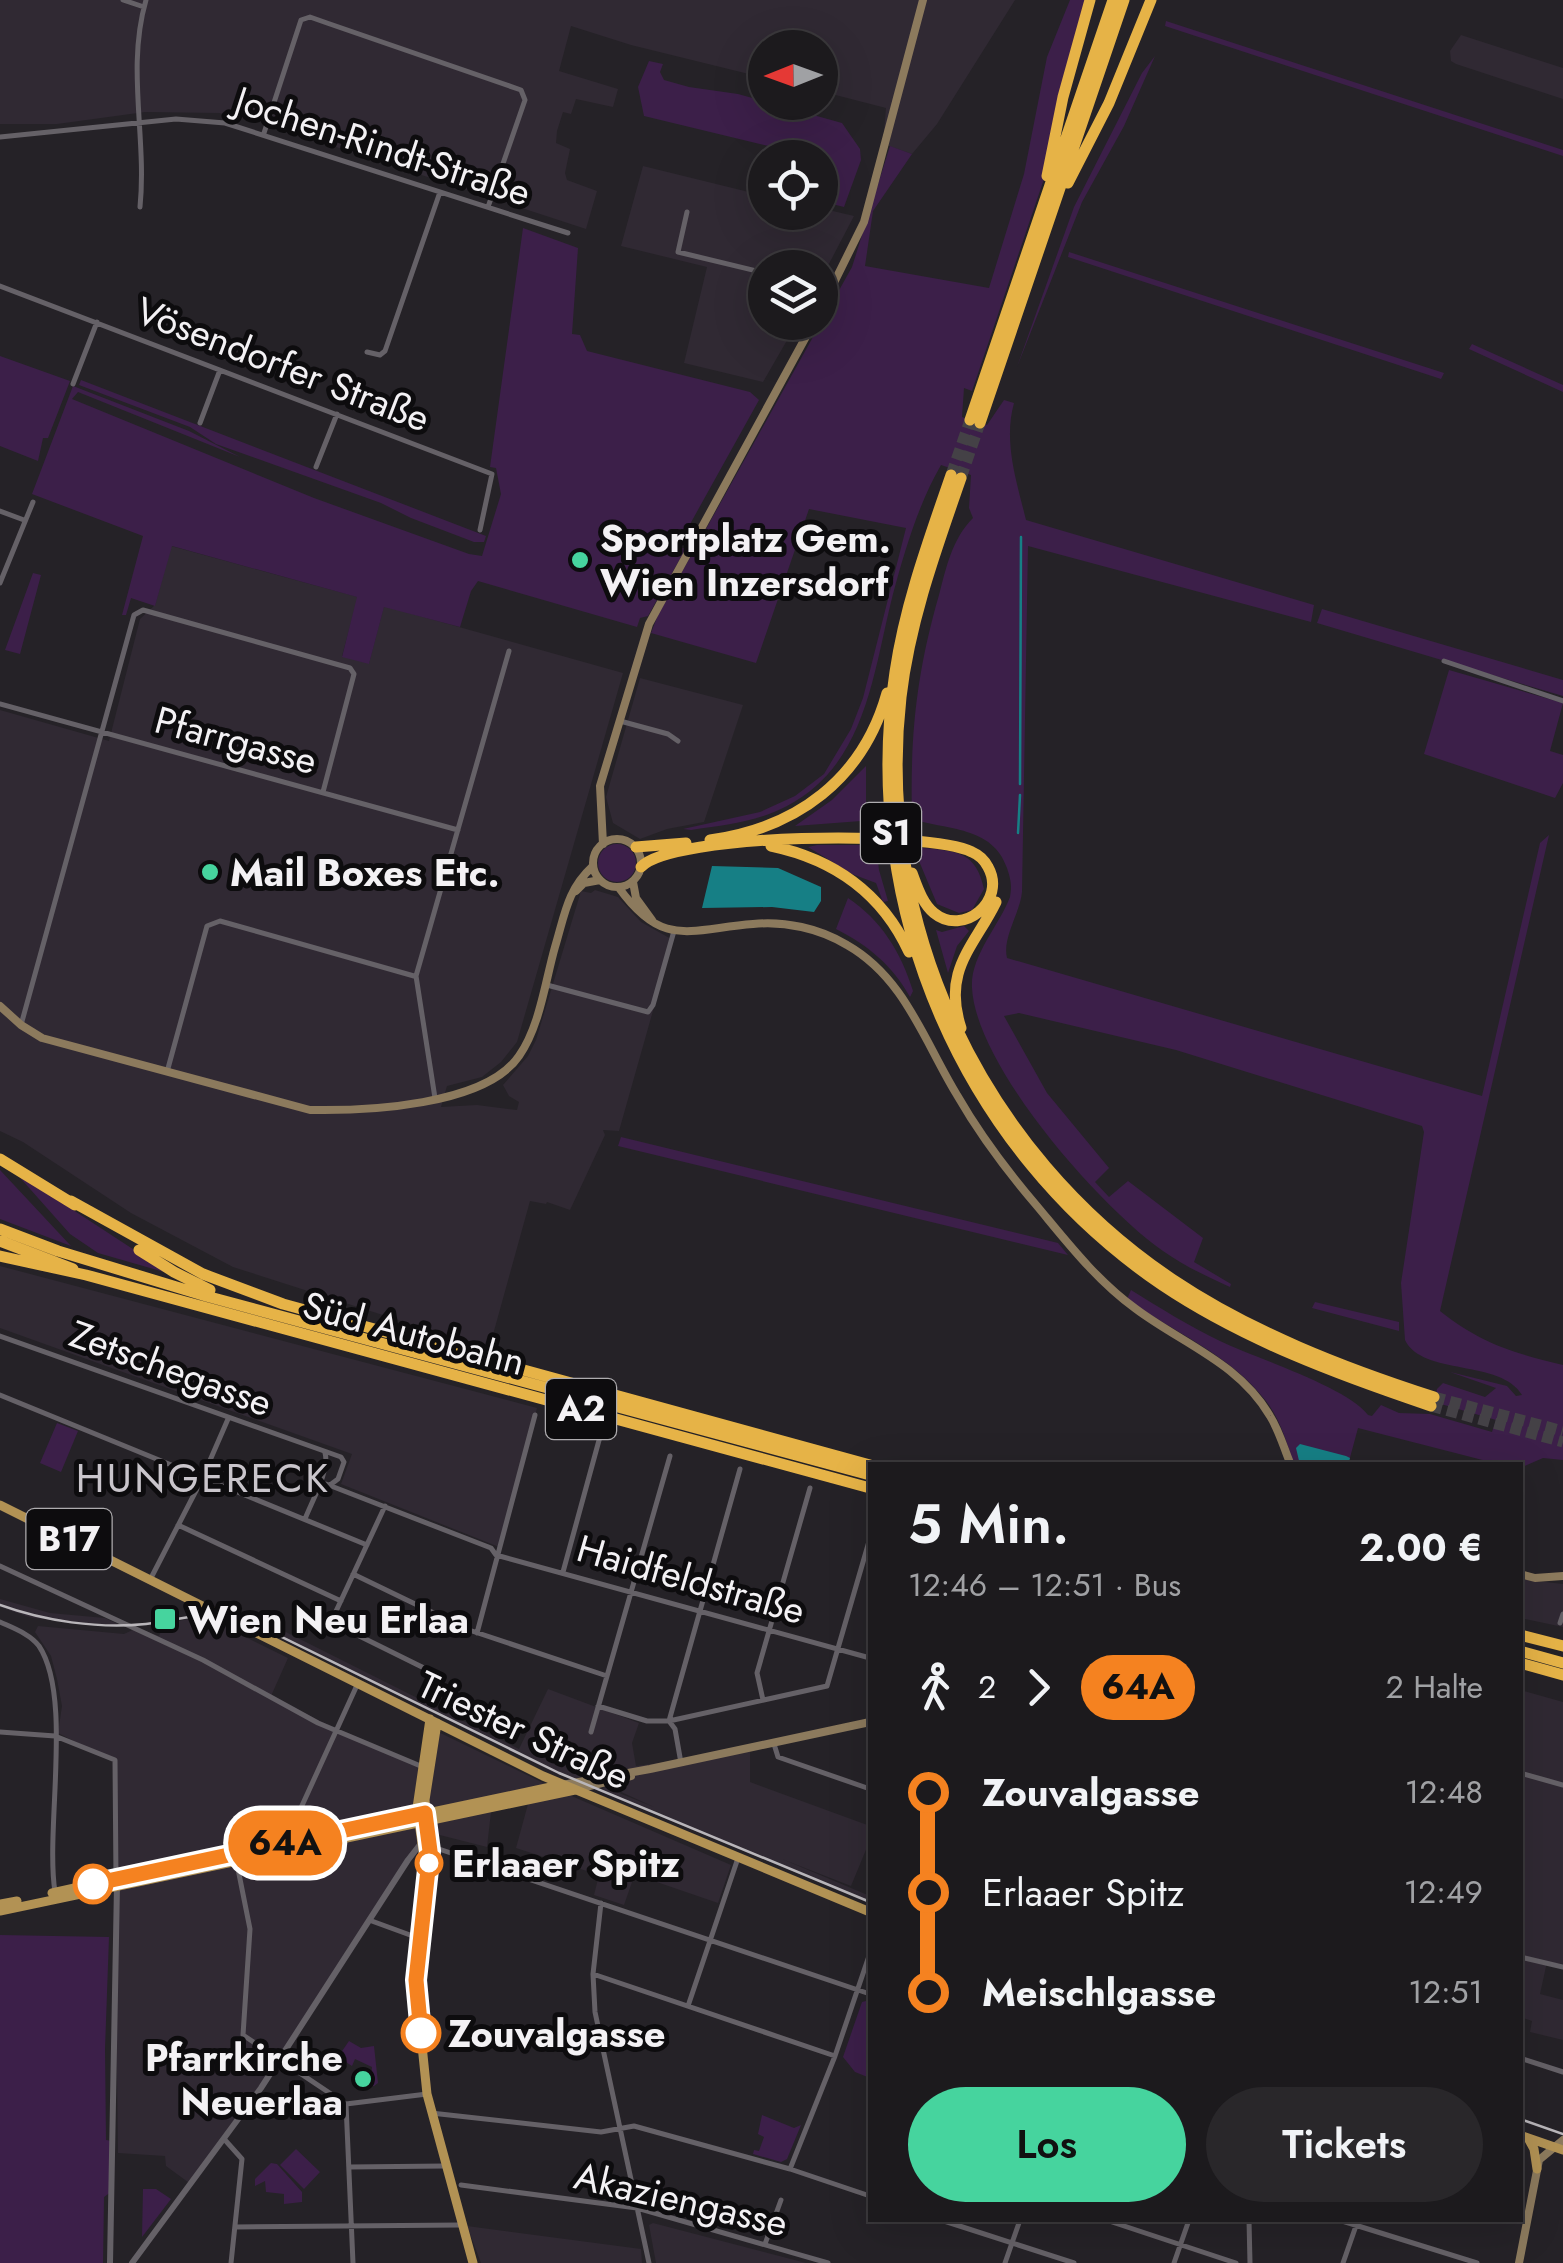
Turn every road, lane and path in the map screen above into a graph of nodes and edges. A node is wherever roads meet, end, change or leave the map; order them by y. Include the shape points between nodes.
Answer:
1 (124, 0) edge
2 (1090, 0) edge
3 (1113, 0) edge
4 (1124, 0) edge
5 (1151, 0) edge
6 (926, 1) edge
7 (145, 4) edge
8 (140, 122) junction
9 (264, 133) junction
10 (0, 137) edge
11 (440, 192) junction
12 (1055, 202) junction
13 (140, 207) dead end
14 (488, 207) junction
15 (688, 212) dead end
16 (1037, 224) junction
17 (568, 234) dead end
18 (748, 270) edge
19 (838, 276) edge
20 (0, 286) edge
21 (97, 322) junction
22 (804, 340) edge
23 (367, 352) dead end
24 (220, 369) junction
25 (72, 384) dead end
26 (337, 414) junction
27 (200, 424) dead end
28 (316, 467) dead end
29 (34, 502) dead end
30 (0, 511) edge
31 (24, 520) junction
32 (480, 530) dead end
33 (0, 583) edge
34 (508, 651) dead end
35 (1444, 662) dead end
36 (895, 670) junction
37 (1563, 701) edge
38 (0, 704) edge
39 (619, 720) junction
40 (102, 732) junction
41 (678, 741) dead end
42 (323, 792) junction
43 (601, 814) junction
44 (458, 830) junction
45 (872, 834) junction
46 (920, 837) junction
47 (719, 838) junction
48 (616, 839) junction
49 (603, 844) junction
50 (747, 844) junction
51 (902, 846) junction
52 (636, 847) junction
53 (593, 866) junction
54 (642, 867) junction
55 (600, 880) junction
56 (633, 882) junction
57 (620, 888) junction
58 (570, 898) junction
59 (655, 923) junction
60 (674, 931) junction
61 (416, 976) junction
62 (544, 984) junction
63 (928, 993) junction
64 (0, 1006) edge
65 (21, 1025) junction
66 (972, 1060) junction
67 (167, 1072) junction
68 (436, 1098) junction
69 (0, 1160) edge
70 (71, 1201) junction
71 (0, 1229) edge
72 (0, 1241) edge
73 (0, 1256) edge
74 (86, 1275) junction
75 (255, 1309) junction
76 (0, 1336) edge
77 (0, 1395) edge
78 (534, 1415) dead end
79 (228, 1418) junction
80 (602, 1432) dead end
81 (324, 1452) junction
82 (670, 1456) dead end
83 (1289, 1462) edge
84 (868, 1465) edge
85 (740, 1469) dead end
86 (868, 1475) edge
87 (324, 1476) junction
88 (202, 1478) junction
89 (338, 1479) junction
90 (328, 1484) junction
91 (868, 1487) edge
92 (810, 1488) dead end
93 (347, 1491) junction
94 (316, 1492) junction
95 (0, 1505) edge
96 (385, 1506) junction
97 (305, 1518) junction
98 (178, 1524) junction
99 (367, 1545) junction
100 (868, 1545) edge
101 (496, 1555) junction
102 (0, 1566) edge
103 (563, 1572) junction
104 (354, 1574) junction
105 (1523, 1575) edge
106 (1563, 1576) edge
107 (151, 1578) junction
108 (631, 1592) junction
109 (341, 1601) junction
110 (701, 1611) junction
111 (1563, 1614) edge
112 (0, 1622) edge
113 (1560, 1623) dead end
114 (769, 1631) junction
115 (477, 1633) junction
116 (1523, 1636) edge
117 (1563, 1646) edge
118 (838, 1649) junction
119 (1523, 1652) edge
120 (868, 1657) edge
121 (1563, 1662) edge
122 (1523, 1665) edge
123 (422, 1668) dead end
124 (1536, 1668) junction
125 (1563, 1675) edge
126 (607, 1676) junction
127 (1563, 1683) edge
128 (358, 1684) junction
129 (763, 1700) junction
130 (598, 1706) junction
131 (433, 1721) junction
132 (670, 1721) junction
133 (868, 1722) edge
134 (336, 1729) junction
135 (0, 1732) edge
136 (592, 1732) dead end
137 (55, 1736) junction
138 (774, 1744) junction
139 (682, 1762) junction
140 (423, 1767) junction
141 (650, 1770) junction
142 (534, 1771) junction
143 (1523, 1774) edge
144 (562, 1785) junction
145 (1563, 1786) edge
146 (868, 1788) edge
147 (532, 1790) junction
148 (575, 1790) junction
149 (422, 1817) junction
150 (426, 1844) junction
151 (291, 1845) junction
152 (236, 1856) junction
153 (738, 1858) junction
154 (116, 1882) junction
155 (55, 1892) junction
156 (601, 1903) junction
157 (0, 1908) edge
158 (868, 1911) edge
159 (369, 1920) junction
160 (421, 1939) junction
161 (710, 1939) junction
162 (1523, 1958) edge
163 (868, 1959) edge
164 (1563, 1967) edge
165 (593, 1974) junction
166 (858, 1989) junction
167 (868, 1993) edge
168 (688, 2006) junction
169 (835, 2056) junction
170 (1523, 2059) edge
171 (280, 2060) junction
172 (1563, 2072) edge
173 (427, 2094) junction
174 (346, 2104) junction
175 (431, 2113) junction
176 (620, 2128) junction
177 (1524, 2137) edge
178 (224, 2140) junction
179 (1563, 2140) edge
180 (1558, 2148) edge
181 (445, 2166) junction
182 (350, 2167) junction
183 (1537, 2168) junction
184 (790, 2169) junction
185 (462, 2185) dead end
186 (868, 2195) edge
187 (781, 2200) dead end
188 (638, 2208) junction
189 (1525, 2214) edge
190 (947, 2222) edge
191 (1019, 2222) edge
192 (1112, 2222) edge
193 (1188, 2222) edge
194 (1249, 2222) edge
195 (1357, 2223) edge
196 (460, 2224) junction
197 (352, 2225) junction
198 (234, 2227) junction
199 (1012, 2243) junction
200 (765, 2244) junction
201 (1181, 2244) junction
202 (110, 2263) edge
203 (132, 2263) edge
204 (230, 2263) edge
205 (353, 2263) edge
206 (472, 2263) edge
207 (649, 2263) edge
208 (828, 2263) edge
209 (1005, 2263) edge
210 (1074, 2263) edge
211 (1174, 2263) edge
212 (1236, 2263) edge
213 (1250, 2263) edge
214 (1343, 2263) edge
215 (1478, 2263) edge
216 (1519, 2263) edge

1 - 7 street
2 - 16 highway
3 - 16 highway
4 - 12 highway
5 - 12 highway via 1109,103
6 - 19 main road via 864,222
7 - 8 street via 135,60
8 - 9 street, Jochen-Rindt-Straße via 201,120
8 - 10 street, Jochen-Rindt-Straße
8 - 13 street
9 - 11 street, Jochen-Rindt-Straße
9 - 14 street via 301,20 326,22 522,90 525,100
11 - 14 street, Jochen-Rindt-Straße
11 - 23 street via 385,350
12 - 16 highway via 975,421
14 - 17 street, Jochen-Rindt-Straße
15 - 18 street via 678,252
20 - 21 street, Vösendorfer Straße
21 - 24 street, Vösendorfer Straße
21 - 25 street
22 - 39 main road via 660,600
24 - 26 street, Vösendorfer Straße
24 - 27 street
26 - 28 street
26 - 32 street, Vösendorfer Straße via 492,474
29 - 31 street
30 - 31 street
31 - 33 street
34 - 44 street
35 - 37 street
36 - 47 highway via 865,746 836,784 777,824
36 - 51 highway, S1 via 909,606 956,476 918,608 902,696
36 - 63 highway, S1 via 890,825 900,894
38 - 40 street, Pfarrgasse
39 - 41 street
39 - 43 main road via 600,786
40 - 42 street, Pfarrgasse
40 - 42 street via 134,615 143,610 350,668 354,674
40 - 65 street
42 - 44 street, Pfarrgasse
43 - 48 main road
43 - 49 main road
44 - 61 street
45 - 46 highway
45 - 47 highway
45 - 50 highway
46 - 51 highway via 987,864 993,886 978,914 956,921 934,914
46 - 66 highway via 974,845 999,873 998,899 972,939 957,981 957,1016
47 - 52 highway
48 - 49 main road
48 - 52 main road
49 - 53 main road
50 - 54 highway via 659,855
50 - 63 highway via 817,859 859,885 895,924
51 - 66 highway, S1 via 928,961
52 - 54 main road
53 - 55 main road
53 - 58 main road
54 - 56 main road
55 - 57 main road
55 - 58 main road via 580,886
56 - 57 main road
56 - 59 main road
57 - 59 main road
58 - 62 main road
59 - 60 main road
60 - 62 street via 651,1010
60 - 83 main road via 792,925 835,938 874,964 901,993 980,1133 1035,1204 1116,1294 1248,1386 1272,1419
61 - 67 street via 220,921 207,926
61 - 68 street
62 - 68 main road via 525,1046 510,1068 466,1093
63 - 66 highway, S1 via 996,1120 1052,1190 1108,1244 1229,1324 1333,1371 1433,1402 1253,1325 1141,1257 1057,1181 1015,1130
64 - 65 main road
65 - 67 main road via 50,1040
67 - 68 main road via 310,1110
69 - 70 highway, A2
70 - 75 highway, A2 via 174,1272
70 - 84 highway via 179,1262 268,1299
71 - 75 highway
72 - 74 highway
73 - 74 highway, Süd Autobahn / A2
74 - 91 highway, Süd Autobahn / A2
75 - 86 highway, Süd Autobahn / A2
76 - 79 street, Zetschegasse
77 - 88 street
78 - 101 street
79 - 81 street, Zetschegasse
79 - 88 street
80 - 103 street
81 - 87 street
81 - 89 street via 343,1458
82 - 108 street
85 - 110 street
87 - 90 street
87 - 94 street
88 - 97 street
88 - 98 street
89 - 90 street
89 - 93 street
90 - 93 street, Haidfeldstraße
90 - 94 street
92 - 114 street
93 - 96 street, Haidfeldstraße
94 - 97 street
95 - 107 main road, Triester Straße / B17
96 - 99 street
96 - 101 street, Haidfeldstraße
97 - 99 street
98 - 107 street
98 - 109 street
99 - 104 street
100 - 118 street
101 - 103 street, Haidfeldstraße
101 - 115 street
102 - 134 street
103 - 108 street, Haidfeldstraße
104 - 109 street
104 - 115 street
105 - 106 main road
107 - 128 main road, Triester Straße / B17
108 - 110 street, Haidfeldstraße
108 - 126 street
109 - 123 street via 331,1622
110 - 114 street, Haidfeldstraße
110 - 132 street
111 - 113 street
112 - 137 street via 40,1647 56,1700
114 - 118 street, Haidfeldstraße
114 - 129 street via 757,1673
115 - 126 street
116 - 117 highway
118 - 120 street, Haidfeldstraße
118 - 129 street via 826,1686
119 - 121 highway
122 - 124 highway
124 - 125 highway
124 - 127 highway
126 - 130 street
128 - 131 main road, Triester Straße / B17
128 - 134 street
129 - 132 street
130 - 132 street
130 - 136 street
131 - 140 main road
131 - 142 main road, Triester Straße / B17
131 - 149 main road
132 - 139 street
133 - 138 main road
134 - 140 street
134 - 151 street via 289,1834
135 - 137 street
137 - 154 street via 115,1760
137 - 155 street
138 - 139 main road
138 - 146 street via 778,1757
139 - 141 main road
140 - 149 main road
141 - 144 main road
141 - 148 main road
142 - 144 main road, Triester Straße / B17
142 - 147 main road
143 - 145 street
144 - 147 main road
144 - 148 main road, Triester Straße / B17
147 - 149 main road
148 - 149 main road
148 - 153 main road, Triester Straße / B17
149 - 150 main road
149 - 151 main road
150 - 156 street
150 - 159 street
150 - 160 main road
151 - 152 main road
152 - 154 main road
152 - 171 street via 250,1929 243,2035
153 - 158 main road, Triester Straße / B17
153 - 161 street
154 - 155 main road
154 - 157 main road
154 - 202 street
155 - 157 main road
156 - 161 street
156 - 165 street
159 - 160 street
159 - 171 street
160 - 173 main road via 416,1987
161 - 166 street
161 - 168 street
162 - 164 street
163 - 166 street
165 - 168 street
165 - 176 street
166 - 167 street
166 - 169 street
168 - 169 street
169 - 184 street
170 - 172 street
171 - 174 street
171 - 178 street
173 - 174 street
173 - 175 main road
174 - 182 street
175 - 176 street via 601,2132
175 - 181 main road
176 - 184 street via 634,2126
176 - 188 street
177 - 180 main road
177 - 183 main road
178 - 198 street via 242,2159
178 - 203 street
179 - 180 main road
180 - 183 main road via 1541,2157
181 - 182 street
181 - 196 main road
182 - 197 street
183 - 189 main road
184 - 186 street
185 - 188 street, Akaziengasse
187 - 200 street
188 - 200 street, Akaziengasse
188 - 207 street
189 - 216 main road
190 - 199 street
191 - 199 street
192 - 201 street
193 - 201 street
194 - 213 street
195 - 214 street
195 - 215 street
196 - 197 street
196 - 206 main road
197 - 198 street
197 - 205 street
198 - 204 street
199 - 209 street
199 - 210 street
200 - 208 street, Akaziengasse
201 - 211 street
201 - 212 street

